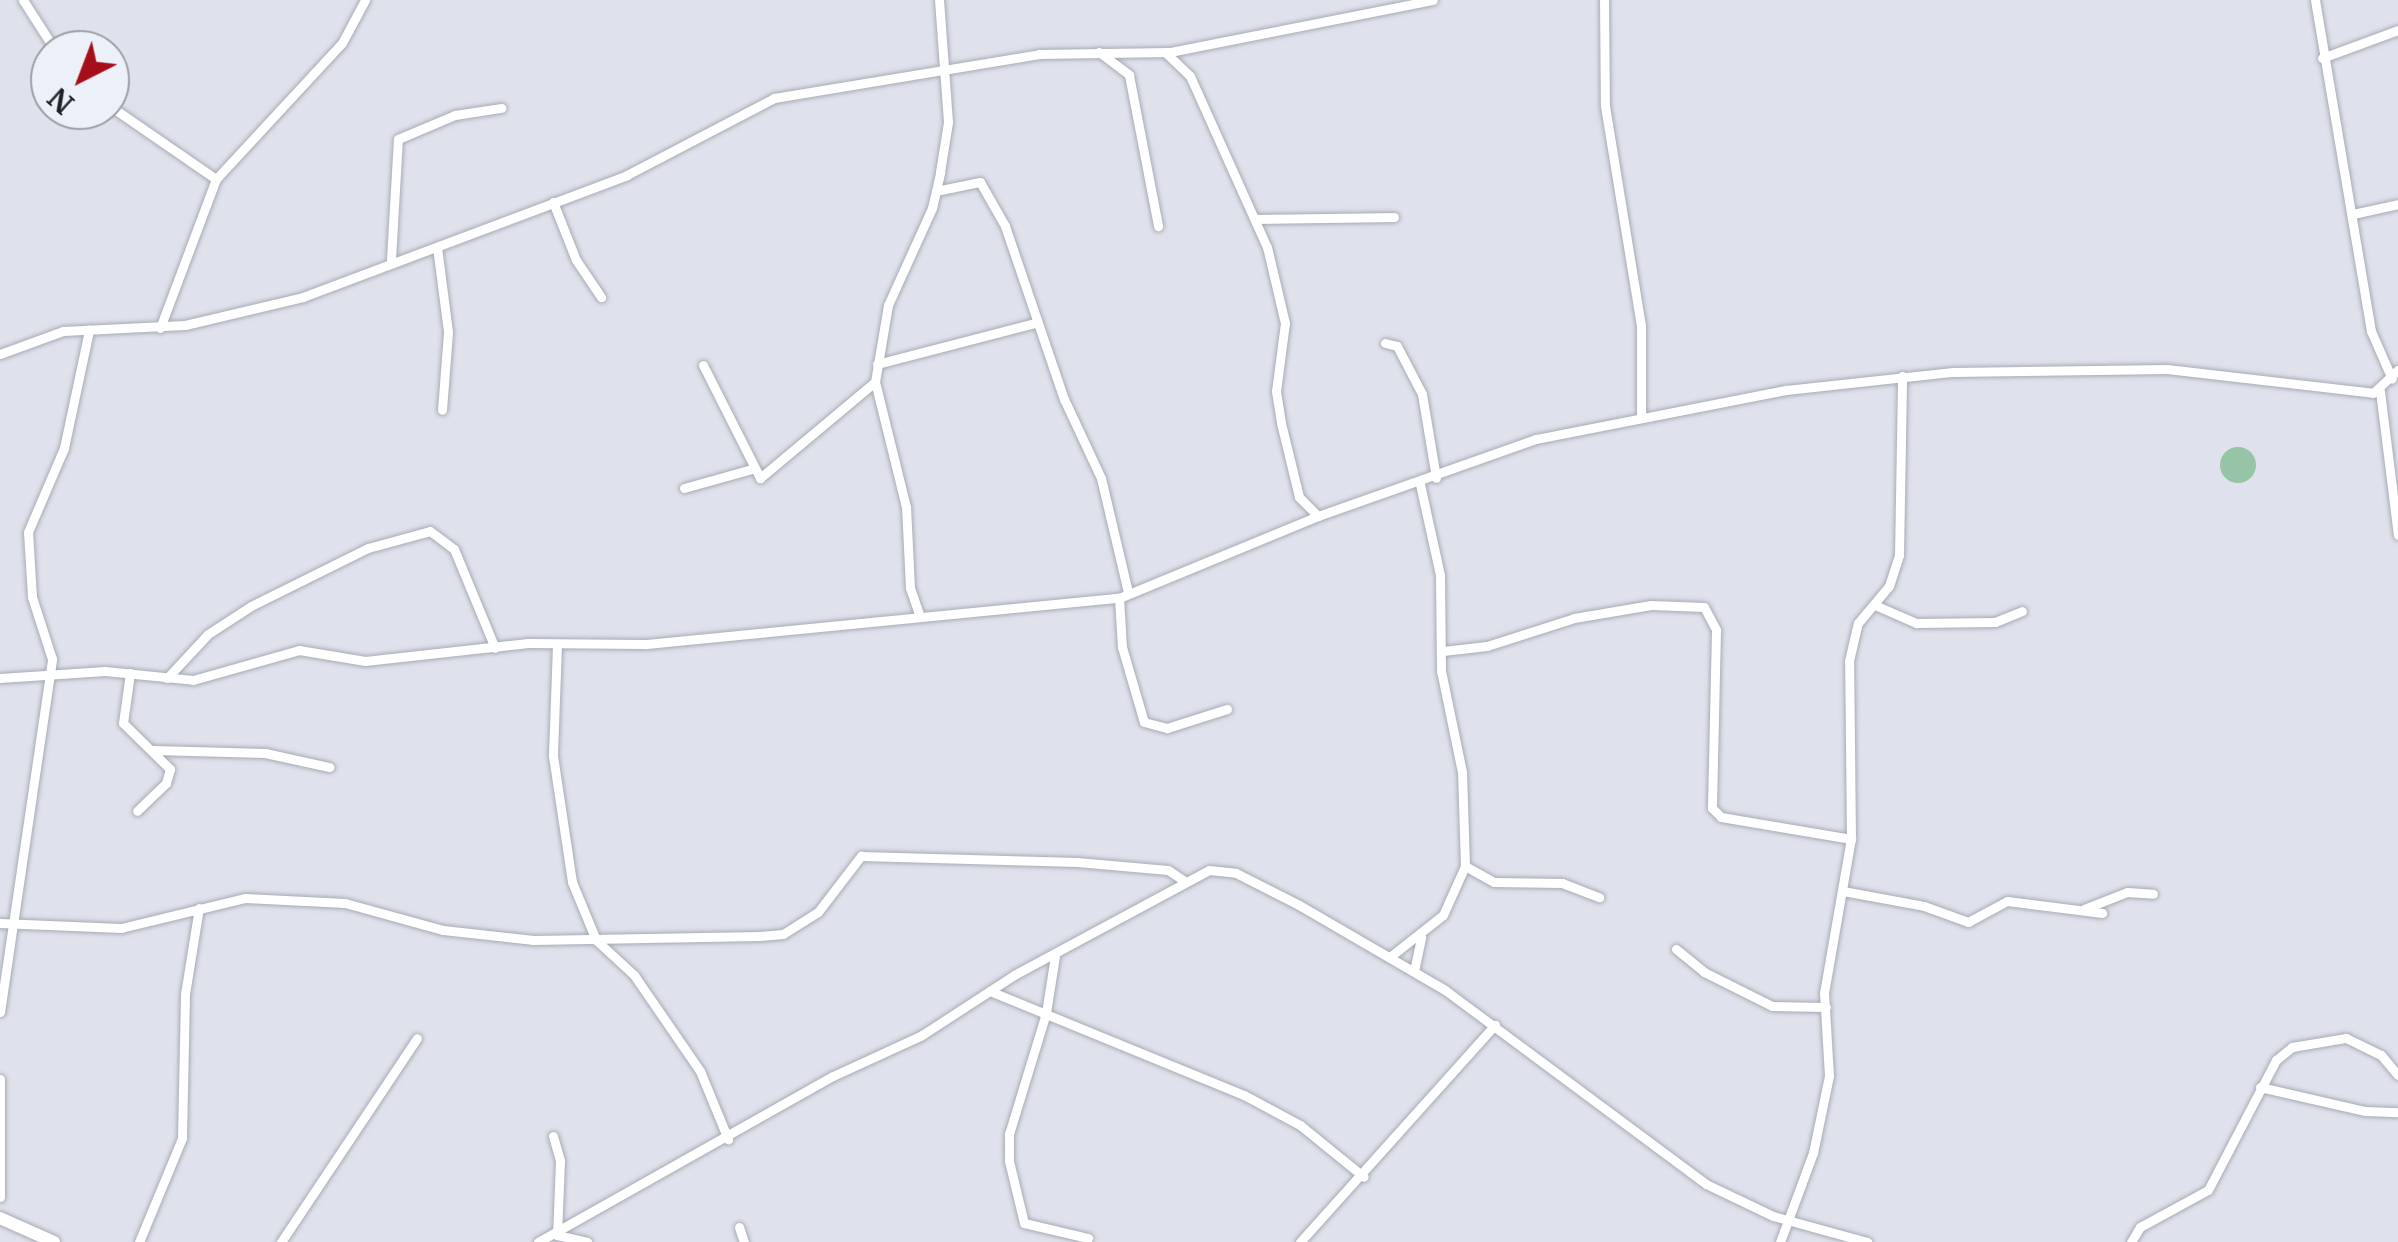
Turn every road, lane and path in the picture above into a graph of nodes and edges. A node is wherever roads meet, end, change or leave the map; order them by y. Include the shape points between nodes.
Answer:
1 (23, 0) edge
2 (365, 0) edge
3 (939, 0) edge
4 (1433, 0) edge
5 (1604, 0) edge
6 (2316, 0) edge
7 (43, 30) edge
8 (2398, 30) edge
9 (1098, 50) junction
10 (1164, 52) junction
11 (2322, 58) junction
12 (944, 68) junction
13 (501, 108) dead end
14 (130, 120) edge
15 (216, 179) junction
16 (936, 192) junction
17 (553, 202) junction
18 (2398, 204) edge
19 (2352, 214) junction
20 (1394, 217) dead end
21 (1258, 220) junction
22 (1158, 226) dead end
23 (437, 247) junction
24 (392, 259) junction
25 (601, 297) dead end
26 (1038, 322) junction
27 (160, 328) junction
28 (88, 330) junction
29 (1384, 344) dead end
30 (0, 354) edge
31 (877, 364) junction
32 (703, 365) dead end
33 (2395, 374) edge
34 (1902, 376) junction
35 (875, 382) junction
36 (2380, 391) junction
37 (442, 410) dead end
38 (1641, 416) junction
39 (752, 469) junction
40 (1436, 478) junction
41 (1420, 484) junction
42 (684, 488) dead end
43 (1318, 516) junction
44 (2398, 536) edge
45 (1124, 595) junction
46 (1877, 606) junction
47 (2022, 611) dead end
48 (919, 614) junction
49 (557, 644) junction
50 (495, 648) junction
51 (1443, 651) junction
52 (130, 674) junction
53 (50, 676) junction
54 (0, 678) edge
55 (166, 678) junction
56 (1227, 709) dead end
57 (154, 750) junction
58 (328, 767) dead end
59 (137, 811) dead end
60 (1851, 839) junction
61 (1465, 866) junction
62 (1183, 880) junction
63 (1843, 892) junction
64 (2153, 894) dead end
65 (1598, 897) dead end
66 (198, 908) junction
67 (2081, 910) junction
68 (2102, 913) dead end
69 (0, 924) edge
70 (15, 924) junction
71 (1422, 937) junction
72 (596, 940) junction
73 (1676, 949) dead end
74 (1056, 956) junction
75 (1392, 956) junction
76 (1414, 971) junction
77 (990, 991) junction
78 (1826, 1007) junction
79 (0, 1012) edge
80 (1046, 1014) junction
81 (1495, 1025) junction
82 (416, 1038) dead end
83 (2398, 1075) edge
84 (0, 1079) edge
85 (2260, 1087) junction
86 (2398, 1112) edge
87 (553, 1136) dead end
88 (728, 1139) junction
89 (1364, 1176) junction
90 (0, 1197) edge
91 (0, 1218) edge
92 (1787, 1220) junction
93 (739, 1227) dead end
94 (557, 1235) junction
95 (1088, 1238) dead end
96 (54, 1242) edge
97 (138, 1242) edge
98 (281, 1242) edge
99 (538, 1242) edge
100 (587, 1242) edge
101 (744, 1242) edge
102 (1300, 1242) edge
103 (1780, 1242) edge
104 (1867, 1242) edge
105 (2131, 1242) edge

1 - 7 street
2 - 15 street via 342,42
3 - 12 street
4 - 10 street
5 - 38 street via 1605,106 1641,326
6 - 11 street
8 - 11 street
9 - 10 street
9 - 12 street
9 - 22 street via 1129,75
10 - 21 street via 1190,76
11 - 19 street
12 - 16 street via 948,122
12 - 17 street via 774,98 627,175
13 - 24 street via 454,116 398,139
14 - 15 street
15 - 27 street
16 - 26 street via 980,182 1005,226
16 - 31 street via 888,305
17 - 23 street
17 - 25 street via 576,260
18 - 19 street
19 - 33 street via 2371,331
20 - 21 street
21 - 43 street via 1285,323 1276,390 1282,423 1299,496
23 - 24 street
23 - 37 street via 448,332
24 - 27 street via 303,298
26 - 31 street
26 - 45 street via 1101,478
27 - 28 street
28 - 30 street via 64,331
28 - 53 street via 64,448 28,532 32,597 52,660
29 - 40 street via 1397,346 1422,394
31 - 35 street
32 - 39 street
33 - 36 street
34 - 36 street via 2167,369
34 - 38 street
34 - 46 street via 1902,533 1895,572
35 - 39 street via 763,477
35 - 48 street via 906,507 910,588
36 - 44 street
38 - 40 street via 1536,439
39 - 42 street
40 - 41 street
41 - 43 street
41 - 51 street via 1440,575
43 - 45 street
45 - 48 street
45 - 56 street via 1122,647 1144,722 1167,728
46 - 47 street via 1916,623 1995,622
46 - 60 street via 1851,639
48 - 49 street via 743,636
49 - 50 street
49 - 72 street via 551,699 558,814 572,882
50 - 55 street via 364,661 298,650 211,678
50 - 55 street via 454,549 430,531 368,548 251,606 208,634
51 - 60 street via 1650,605 1704,607 1716,630 1712,808 1721,816
51 - 61 street via 1466,809
52 - 53 street
52 - 55 street
52 - 57 street via 123,723
53 - 54 street
53 - 70 street via 24,813 29,846
57 - 58 street via 265,754
57 - 59 street via 170,777
60 - 63 street
61 - 65 street via 1494,882 1562,882
61 - 71 street via 1462,883
62 - 72 street via 1168,870 1093,864 860,856 818,912 784,934
62 - 74 street
62 - 75 street via 1209,870 1236,873
63 - 67 street via 1924,906 1968,922 2007,901
63 - 78 street
64 - 67 street via 2127,892
66 - 70 street via 121,928
66 - 72 street via 245,898 345,902 443,930
66 - 97 street via 185,994 182,1138
67 - 68 street
69 - 70 street
70 - 79 street
71 - 75 street
71 - 76 street
72 - 88 street via 634,975 700,1071
73 - 78 street via 1704,972 1772,1006
74 - 77 street
74 - 80 street
75 - 76 street
76 - 81 street
77 - 80 street
77 - 88 street via 922,1036 833,1076
78 - 92 street via 1824,1111
80 - 89 street via 1244,1095 1300,1125
80 - 95 street via 1009,1134 1008,1161 1024,1223
81 - 89 street
81 - 92 street via 1706,1184
82 - 98 street
83 - 85 street via 2366,1045 2317,1039 2276,1060
84 - 90 street
85 - 86 street via 2365,1112
85 - 105 street via 2208,1190 2140,1228
87 - 94 street via 560,1161
88 - 94 street via 588,1208
89 - 102 street
91 - 96 street
92 - 103 street
92 - 104 street
93 - 101 street
94 - 99 street
94 - 100 street

